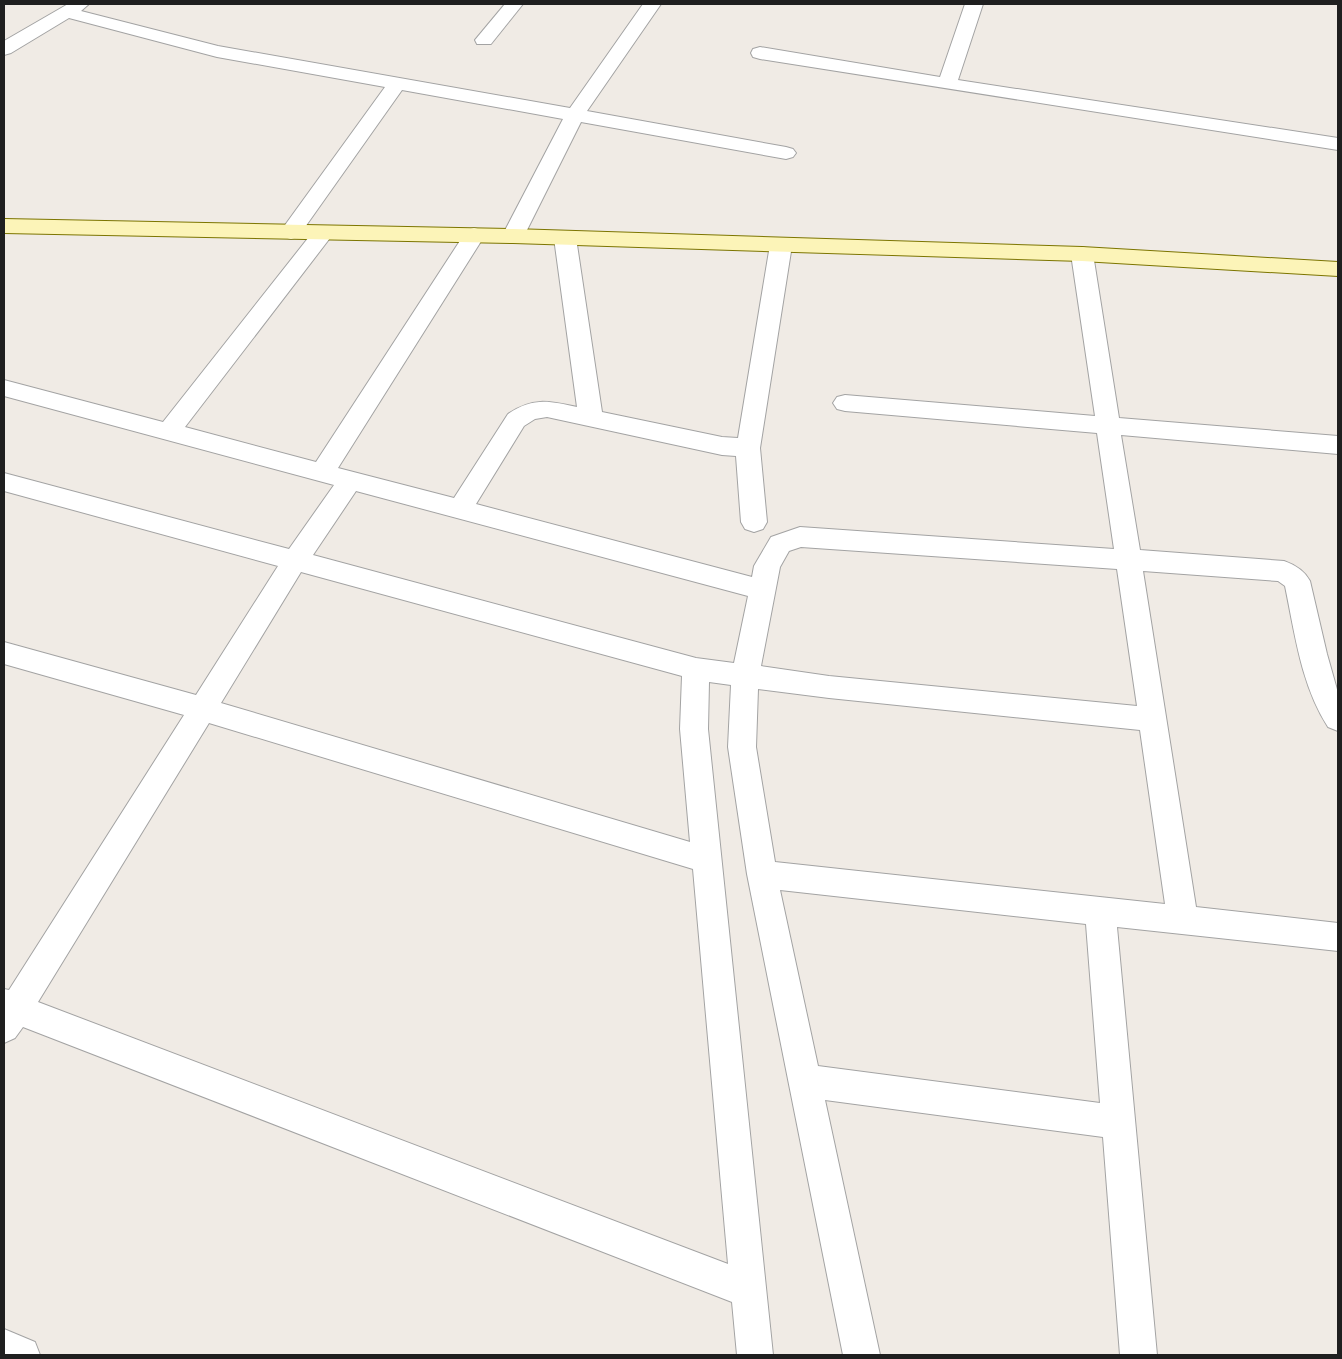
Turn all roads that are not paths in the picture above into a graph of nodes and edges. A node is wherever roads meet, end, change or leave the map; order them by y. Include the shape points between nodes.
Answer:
1 (514, 4) edge
2 (652, 4) edge
3 (974, 4) edge
4 (72, 8) edge
5 (484, 40) dead end
6 (4, 49) edge
7 (760, 53) dead end
8 (397, 84) junction
9 (947, 84) junction
10 (574, 116) junction
11 (1338, 144) edge
12 (786, 153) dead end
13 (4, 226) edge
14 (292, 232) junction
15 (323, 233) junction
16 (474, 235) junction
17 (512, 236) junction
18 (565, 238) junction
19 (781, 245) junction
20 (1082, 254) junction
21 (1338, 269) edge
22 (4, 388) edge
23 (845, 403) dead end
24 (591, 419) junction
25 (1108, 426) junction
26 (168, 432) junction
27 (1338, 445) edge
28 (748, 448) junction
29 (322, 473) junction
30 (350, 480) junction
31 (4, 482) edge
32 (460, 510) junction
33 (754, 522) dead end
34 (1128, 560) junction
35 (295, 561) junction
36 (762, 590) junction
37 (4, 653) edge
38 (696, 669) junction
39 (746, 676) junction
40 (203, 709) junction
41 (1152, 719) junction
42 (1338, 719) edge
43 (707, 860) junction
44 (762, 874) junction
45 (1100, 910) junction
46 (1183, 920) junction
47 (1338, 937) edge
48 (8, 1013) edge
49 (804, 1082) junction
50 (1118, 1122) junction
51 (748, 1290) junction
52 (4, 1347) edge
53 (22, 1355) edge
54 (755, 1355) edge
55 (860, 1355) edge
56 (1139, 1355) edge

1 - 5 street
2 - 10 street
3 - 9 street
4 - 6 street
4 - 8 street via 217,51
7 - 9 street
8 - 10 street
8 - 14 street
9 - 11 street
10 - 12 street
10 - 17 street
13 - 14 main road
14 - 15 main road
15 - 16 main road
15 - 26 street
16 - 17 main road
16 - 29 street
17 - 18 main road
18 - 19 main road
18 - 24 street
19 - 20 main road
19 - 28 street
20 - 21 main road
20 - 25 street
22 - 26 street
23 - 25 street
24 - 28 street via 722,446
24 - 32 street via 547,410 529,412 516,420
25 - 27 street
25 - 34 street
26 - 29 street
28 - 33 street
29 - 30 street
30 - 32 street
30 - 35 street
31 - 35 street
32 - 36 street
34 - 36 street via 800,537 780,544 767,566
34 - 41 street
34 - 42 street via 1284,570 1297,582 1323,692
35 - 38 street
35 - 40 street
36 - 39 street
37 - 40 street
38 - 39 street
38 - 43 street via 694,729
39 - 41 street
39 - 44 street via 742,747
40 - 43 street
40 - 48 street
41 - 46 street
43 - 51 street
44 - 45 street
44 - 49 street
45 - 46 street
45 - 50 street
46 - 47 street
48 - 51 street
49 - 50 street
49 - 55 street
50 - 56 street
51 - 54 street
52 - 53 street

